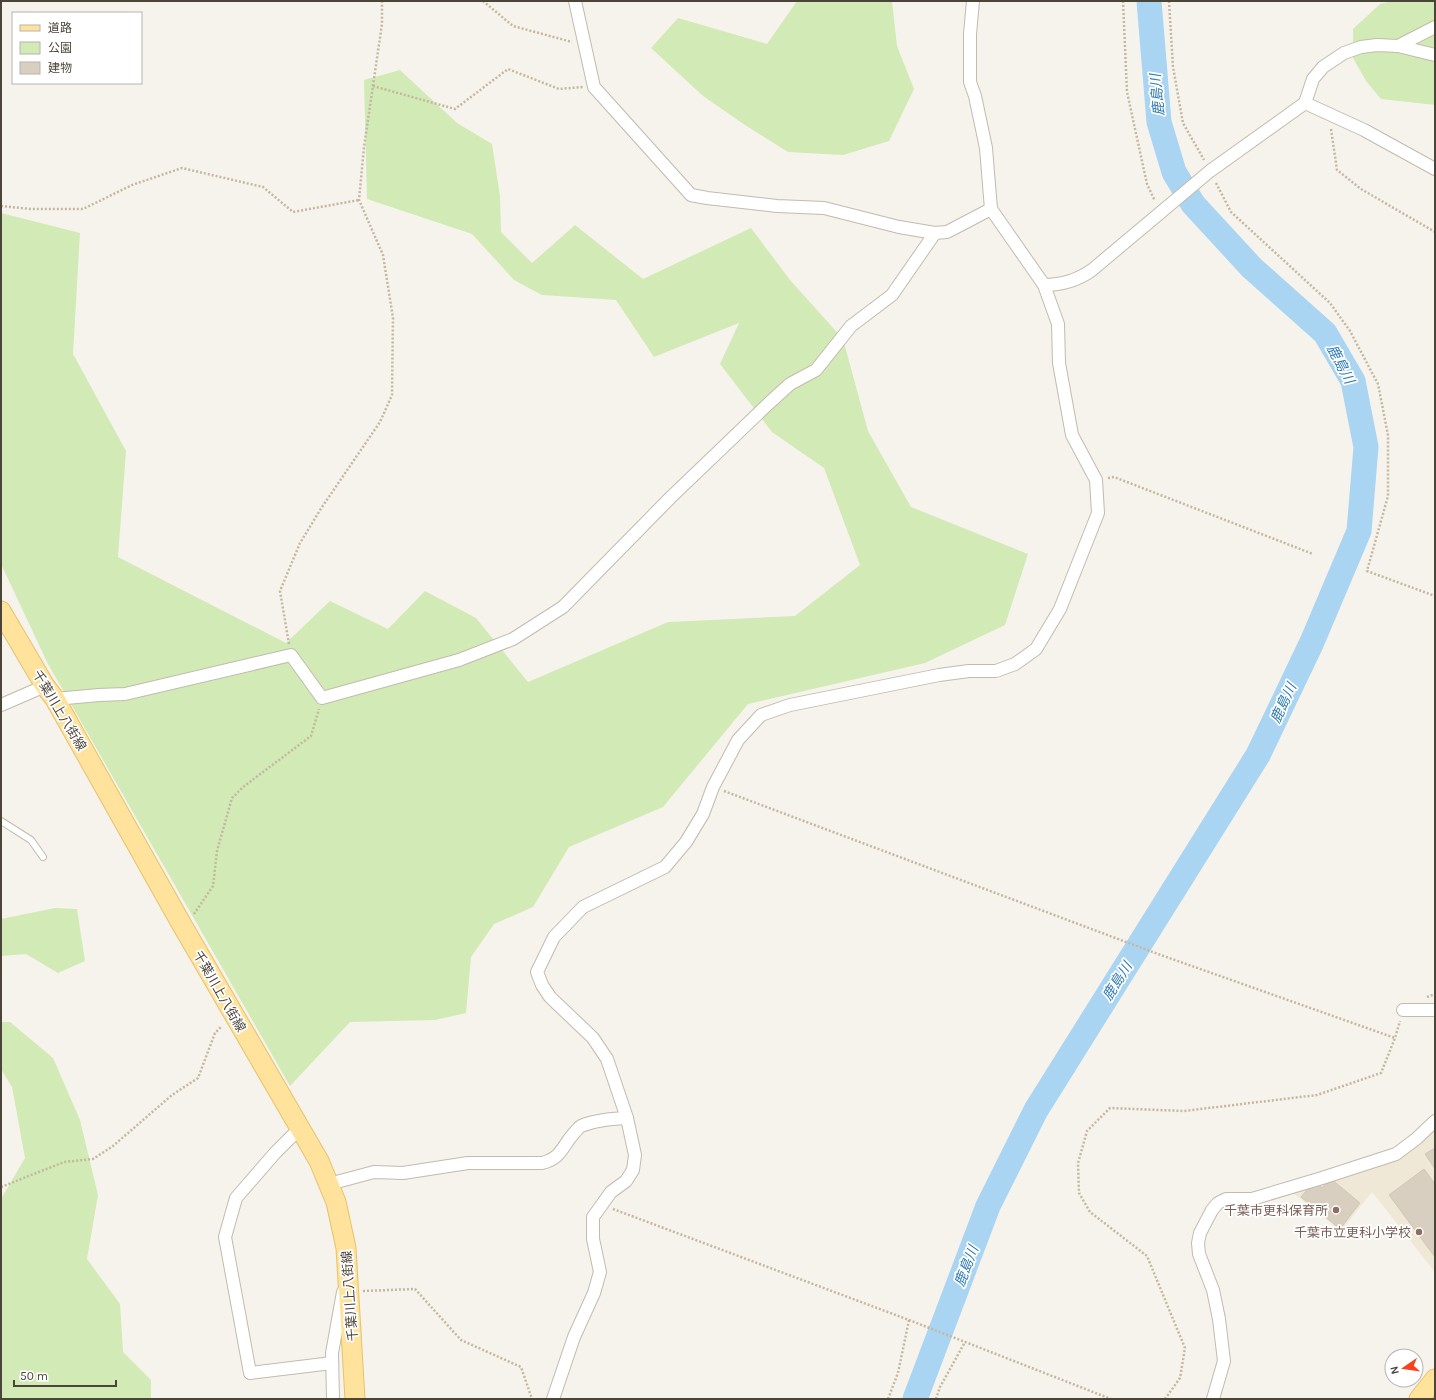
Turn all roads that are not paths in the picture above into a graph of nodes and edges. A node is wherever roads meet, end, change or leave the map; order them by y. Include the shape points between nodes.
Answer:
1 (574, 1) edge
2 (973, 1) edge
3 (1435, 27) edge
4 (1398, 46) junction
5 (1435, 55) edge
6 (1305, 102) junction
7 (1435, 169) edge
8 (991, 209) junction
9 (935, 233) junction
10 (1044, 285) junction
11 (1, 611) edge
12 (50, 692) junction
13 (1, 705) edge
14 (1, 821) edge
15 (43, 858) dead end
16 (1403, 1010) road end
17 (1435, 1010) edge
18 (627, 1118) junction
19 (1435, 1121) edge
20 (300, 1128) junction
21 (330, 1184) junction
22 (347, 1267) junction
23 (332, 1363) junction
24 (1435, 1379) edge
25 (334, 1399) edge
26 (355, 1399) edge
27 (553, 1399) edge
28 (1213, 1399) edge
29 (1420, 1399) edge

1 - 9 street via 594,87 691,195 776,206 824,208
2 - 8 street via 970,82 986,148
3 - 4 street
4 - 5 street
4 - 6 street via 1361,47 1344,53 1323,67 1313,79
6 - 7 street via 1364,130
6 - 10 street via 1210,171 1082,277
8 - 9 street via 947,232
8 - 10 street
9 - 12 street via 892,295 851,326 816,370 790,384 768,404 670,498 563,607 513,639 459,660 322,698 291,655 125,694
10 - 18 street via 1058,324 1059,363 1072,435 1096,480 1098,513 1060,609 1036,649 1015,664 996,671 940,674 790,706 761,715 738,740 713,787 703,814 686,842 665,867 583,907 554,937 537,972 542,985 550,997 593,1038 607,1059
11 - 12 main road, 千葉川上八街線
12 - 13 street
12 - 20 main road, 千葉川上八街線
14 - 15 lane via 31,840
16 - 17 street
18 - 21 street via 602,1120 580,1126 552,1161 468,1163 403,1173 374,1172
18 - 27 street via 635,1155 633,1170 626,1181 611,1192 593,1217 593,1239 600,1272
19 - 28 street via 1396,1154 1252,1198 1226,1199 1212,1210 1200,1233 1198,1243 1199,1254 1215,1297 1224,1361
20 - 21 main road, 千葉川上八街線
20 - 23 street via 236,1198 225,1237 250,1373
21 - 22 main road, 千葉川上八街線 via 342,1224
22 - 23 street
22 - 26 main road, 千葉川上八街線
23 - 25 street
24 - 29 main road

